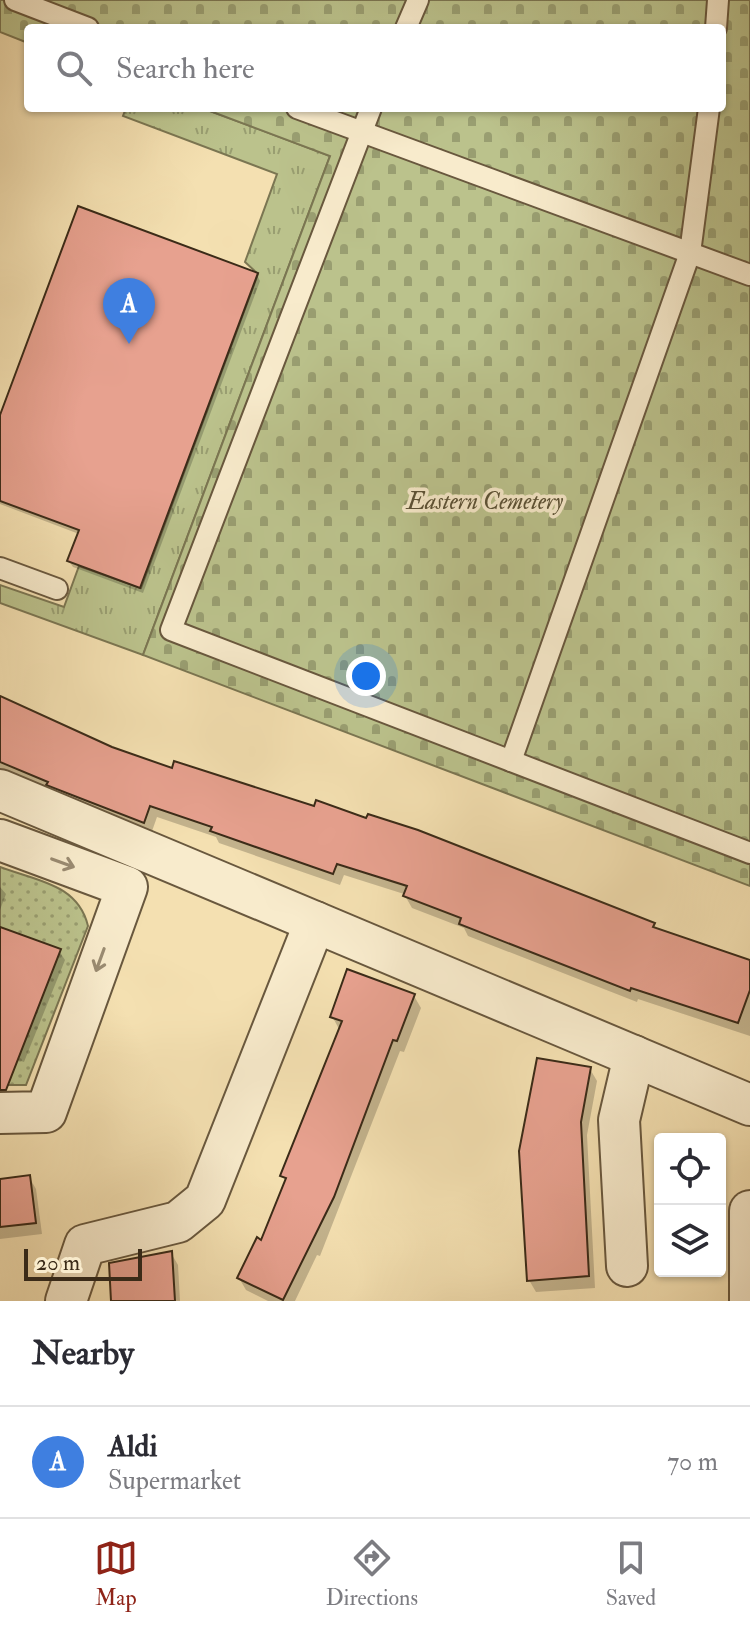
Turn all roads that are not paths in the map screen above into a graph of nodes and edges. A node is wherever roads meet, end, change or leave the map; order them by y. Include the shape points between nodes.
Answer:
1 (15, 0) edge
2 (418, 0) edge
3 (718, 0) edge
4 (78, 24) edge
5 (408, 24) edge
6 (716, 24) edge
7 (308, 112) edge
8 (369, 112) edge
9 (708, 112) edge
10 (360, 132) junction
11 (690, 253) junction
12 (750, 275) edge
13 (0, 568) edge
14 (57, 589) dead end
15 (511, 761) junction
16 (0, 790) edge
17 (0, 840) edge
18 (750, 853) edge
19 (315, 922) junction
20 (634, 1056) junction
21 (750, 1105) edge
22 (0, 1113) edge
23 (750, 1211) edge
24 (627, 1266) dead end
25 (66, 1301) edge
26 (750, 1301) edge

1 - 4 lane
2 - 5 lane
3 - 6 lane
7 - 10 lane
8 - 10 lane
9 - 11 lane
10 - 11 lane
10 - 15 lane via 171,630
11 - 12 lane
11 - 15 lane
13 - 14 lane
15 - 18 lane
16 - 19 street
17 -> 22 street via 127,887 46,1112
19 - 20 street
19 - 25 street via 205,1200 178,1222 85,1245
20 - 21 street
20 - 24 street via 619,1120
23 - 26 street

